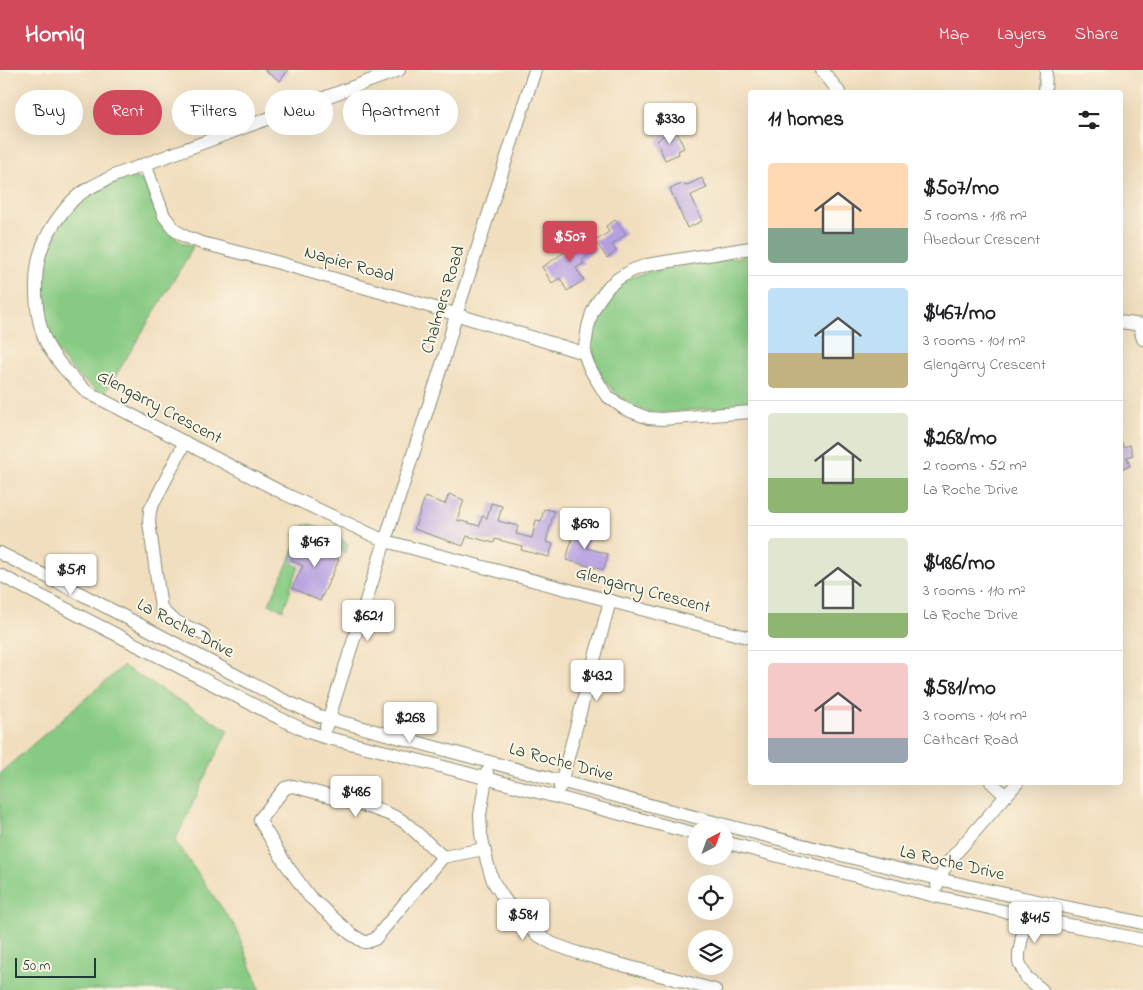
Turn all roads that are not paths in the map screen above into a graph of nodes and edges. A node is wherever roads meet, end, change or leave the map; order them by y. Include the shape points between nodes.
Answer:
1 (399, 70) edge
2 (535, 70) edge
3 (822, 70) edge
4 (1046, 70) edge
5 (837, 90) edge
6 (1045, 90) edge
7 (145, 164) junction
8 (748, 248) edge
9 (456, 315) junction
10 (1123, 322) edge
11 (1141, 325) edge
12 (1143, 339) edge
13 (584, 354) junction
14 (748, 412) edge
15 (185, 442) junction
16 (385, 541) junction
17 (0, 553) edge
18 (0, 575) edge
19 (610, 601) junction
20 (138, 624) junction
21 (203, 634) dead end
22 (748, 637) edge
23 (129, 641) junction
24 (328, 719) junction
25 (324, 737) junction
26 (489, 762) junction
27 (485, 779) junction
28 (562, 781) junction
29 (993, 785) edge
30 (1015, 785) edge
31 (1006, 796) junction
32 (558, 797) junction
33 (688, 832) edge
34 (733, 844) edge
35 (484, 849) junction
36 (443, 857) junction
37 (939, 879) junction
38 (935, 896) junction
39 (1030, 899) junction
40 (1026, 916) junction
41 (1143, 923) edge
42 (1143, 940) edge
43 (715, 990) edge
44 (1042, 990) edge

1 - 7 street, Glengarry Crescent
2 - 9 street, Chalmers Road
3 - 5 street
4 - 6 street
7 - 9 street, Napier Road via 164,216 176,231 186,237
7 - 15 street, Glengarry Crescent via 85,191 49,232 40,257 36,288 39,318 48,345 88,392
8 - 13 street via 647,265 619,278 608,286 592,313
9 - 13 street, Napier Road
9 - 16 street, Chalmers Road
10 - 11 street
11 - 12 street
13 - 14 street via 606,395 625,410 662,419
15 - 16 street, Glengarry Crescent
15 - 21 street via 150,510 149,522 161,608 173,619
16 - 19 street, Glengarry Crescent
16 - 24 street, Chalmers Road
17 - 20 street, La Roche Drive
18 - 23 street, La Roche Drive
19 - 22 street, Glengarry Crescent
19 - 28 street
20 - 23 street
20 - 24 street, La Roche Drive via 281,699
23 - 25 street, La Roche Drive via 279,718
24 - 25 street, Chalmers Road
24 - 26 street, La Roche Drive
25 - 27 street, La Roche Drive
26 - 27 street
26 - 28 street, La Roche Drive
27 - 32 street, La Roche Drive
27 - 35 street via 480,815
28 - 32 street
28 - 37 street, La Roche Drive
29 - 31 street
30 - 31 street
31 - 37 street via 950,861
32 - 33 street, La Roche Drive
34 - 38 street, La Roche Drive
35 - 36 street
35 - 43 street via 494,882 503,897 536,934 578,953
36 - 36 street via 374,939 364,942 309,896 285,863 260,819 285,788 292,786 398,818
37 - 38 street
37 - 39 street, La Roche Drive
38 - 40 street, La Roche Drive
39 - 40 street
39 - 41 street, La Roche Drive
40 - 42 street, La Roche Drive
40 - 44 street via 1019,962 1026,977

